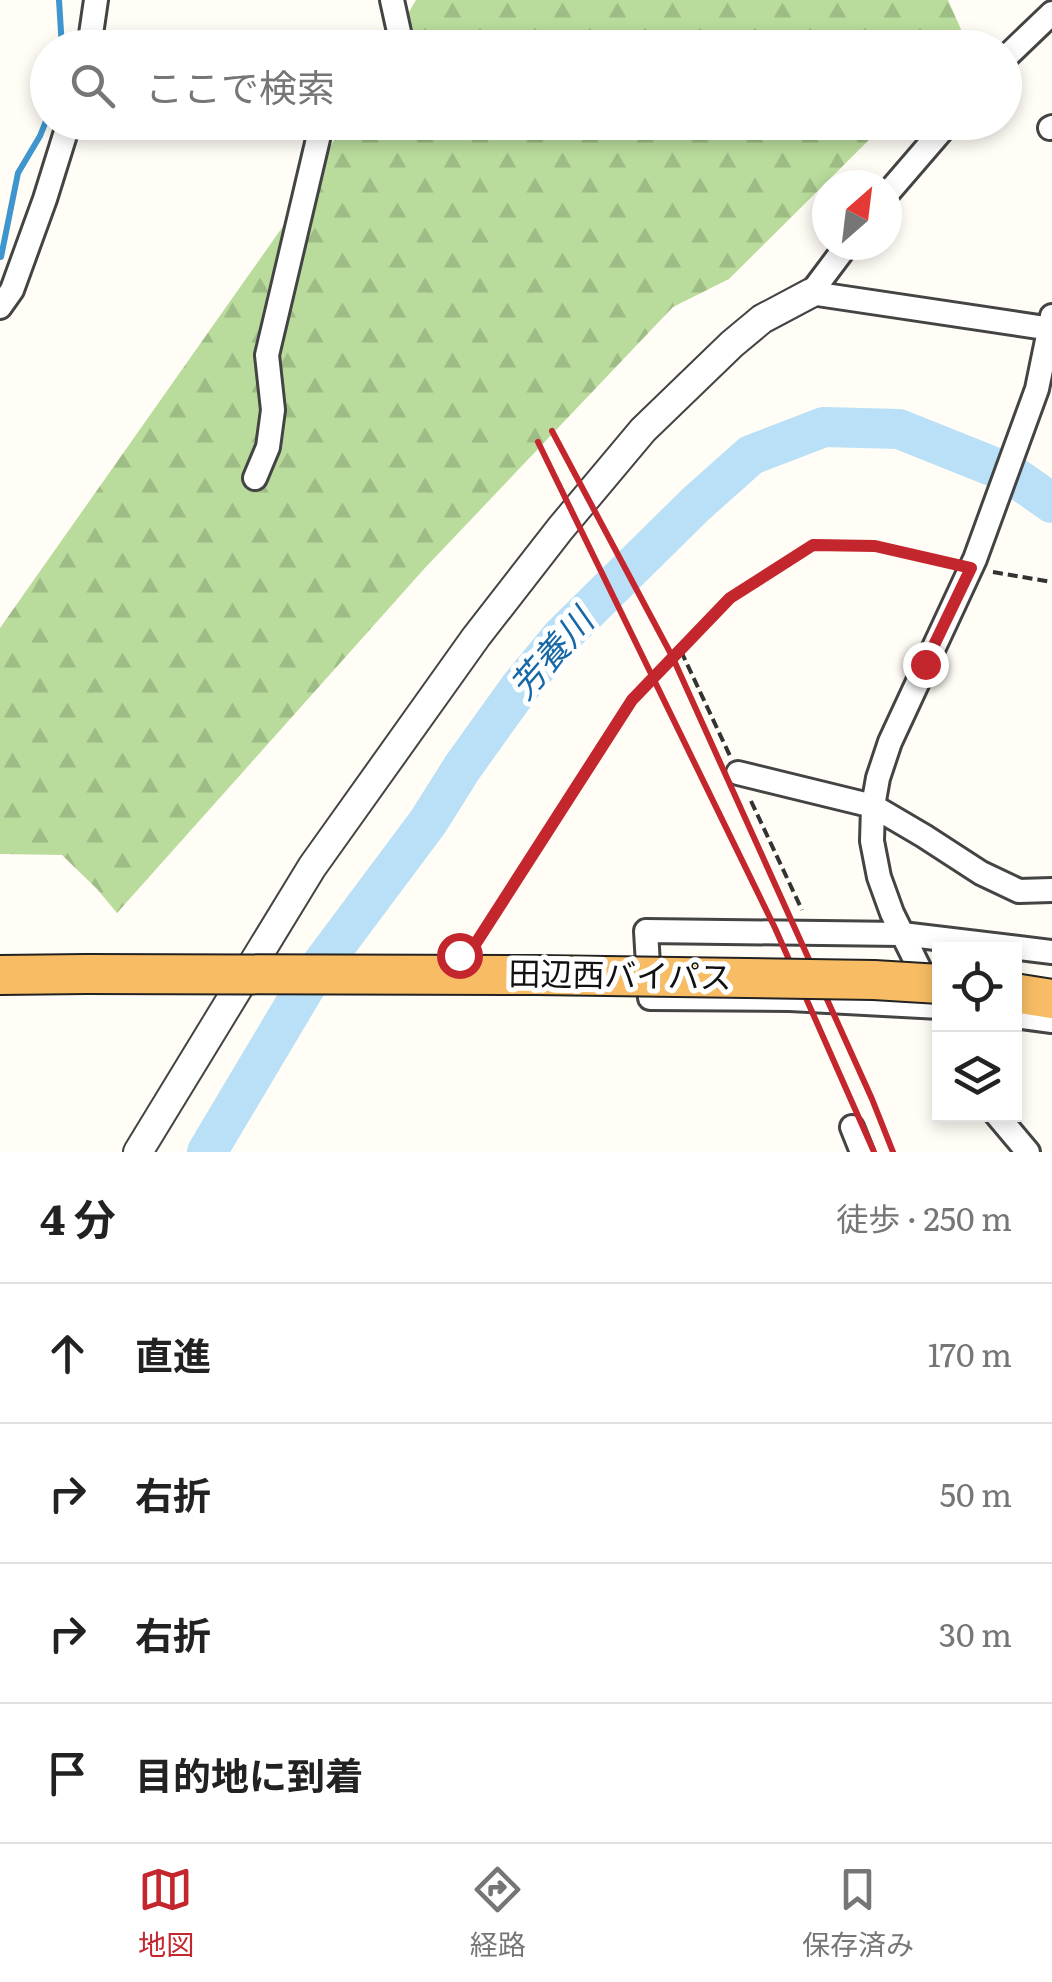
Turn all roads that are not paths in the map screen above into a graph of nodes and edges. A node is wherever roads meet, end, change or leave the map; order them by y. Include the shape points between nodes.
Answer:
1 (96, 0) edge
2 (392, 0) edge
3 (1052, 13) edge
4 (92, 30) edge
5 (399, 30) edge
6 (1022, 42) edge
7 (64, 140) edge
8 (318, 140) edge
9 (934, 140) edge
10 (902, 177) edge
11 (835, 260) edge
12 (811, 294) junction
13 (0, 306) edge
14 (1051, 325) edge
15 (255, 478) dead end
16 (738, 772) dead end
17 (872, 806) junction
18 (1052, 890) edge
19 (902, 934) junction
20 (1052, 952) edge
21 (0, 975) edge
22 (932, 984) edge
23 (932, 993) edge
24 (1022, 994) edge
25 (1052, 999) edge
26 (932, 1007) edge
27 (1022, 1017) edge
28 (1052, 1021) edge
29 (1003, 1122) edge
30 (852, 1126) dead end
31 (138, 1152) edge
32 (862, 1152) edge
33 (1028, 1152) edge

1 - 4 street
2 - 5 street
3 - 6 street
7 - 13 street via 12,290
8 - 15 street via 267,355 273,410
9 - 10 street
11 - 12 street
12 - 14 street
12 - 31 street via 762,319 732,344 643,430 548,545 312,867
14 - 17 street via 1037,390 973,564 890,742
16 - 17 street
17 - 18 street via 982,874 1020,891
17 - 19 street via 879,877
19 - 20 street
19 - 23 street
19 - 26 street via 646,931 650,998
21 - 22 highway, 田辺西バイパス, bridge via 518,974
24 - 25 highway
27 - 28 street
29 - 33 street
30 - 32 street

